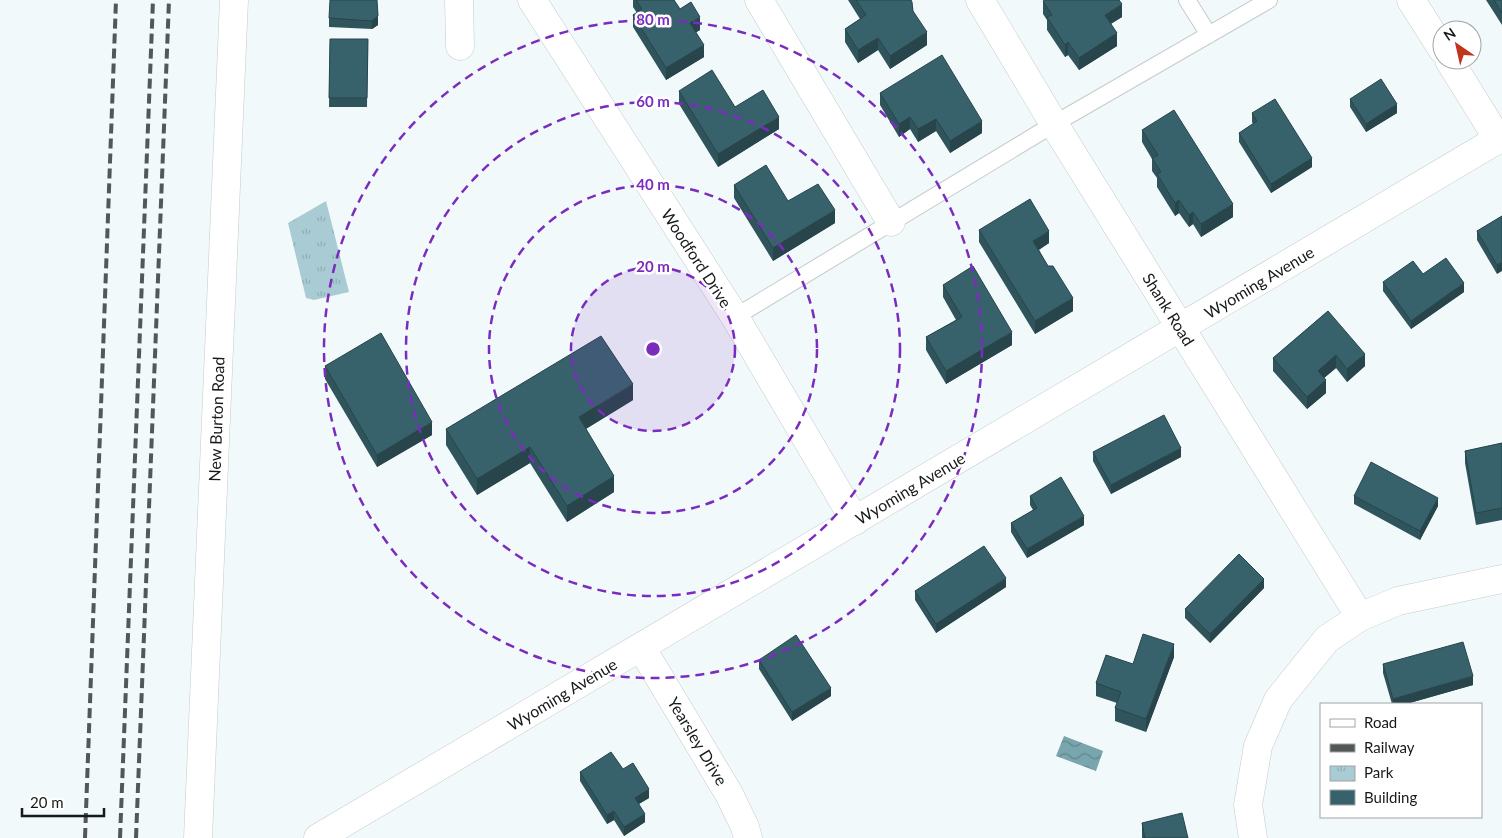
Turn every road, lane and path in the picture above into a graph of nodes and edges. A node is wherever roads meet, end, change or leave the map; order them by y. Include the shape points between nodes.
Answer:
1 (234, 0) edge
2 (459, 0) edge
3 (532, 0) edge
4 (759, 0) edge
5 (980, 0) edge
6 (1187, 0) edge
7 (1268, 0) edge
8 (1411, 0) edge
9 (1432, 33) edge
10 (1209, 35) junction
11 (460, 46) dead end
12 (1456, 70) edge
13 (1054, 124) junction
14 (1500, 138) edge
15 (892, 222) junction
16 (735, 317) junction
17 (1180, 328) junction
18 (855, 521) junction
19 (1502, 579) edge
20 (1360, 617) junction
21 (641, 646) junction
22 (198, 838) edge
23 (318, 838) edge
24 (748, 838) edge
25 (1253, 838) edge

1 - 22 street, New Burton Road
2 - 11 street
3 - 16 street, Woodford Drive
4 - 15 street
5 - 13 street, Shank Road
6 - 10 lane
7 - 10 lane
8 - 9 street
10 - 13 lane
12 - 14 street
13 - 15 lane
13 - 17 street, Shank Road
14 - 17 street, Wyoming Avenue
15 - 16 lane
16 - 18 street, Woodford Drive
17 - 18 street, Wyoming Avenue
17 - 20 street, Shank Road
18 - 21 street, Wyoming Avenue
19 - 20 street via 1398,601
20 - 25 street via 1327,639 1278,700 1258,746 1248,804
21 - 23 street, Wyoming Avenue
21 - 24 street, Yearsley Drive via 729,794

